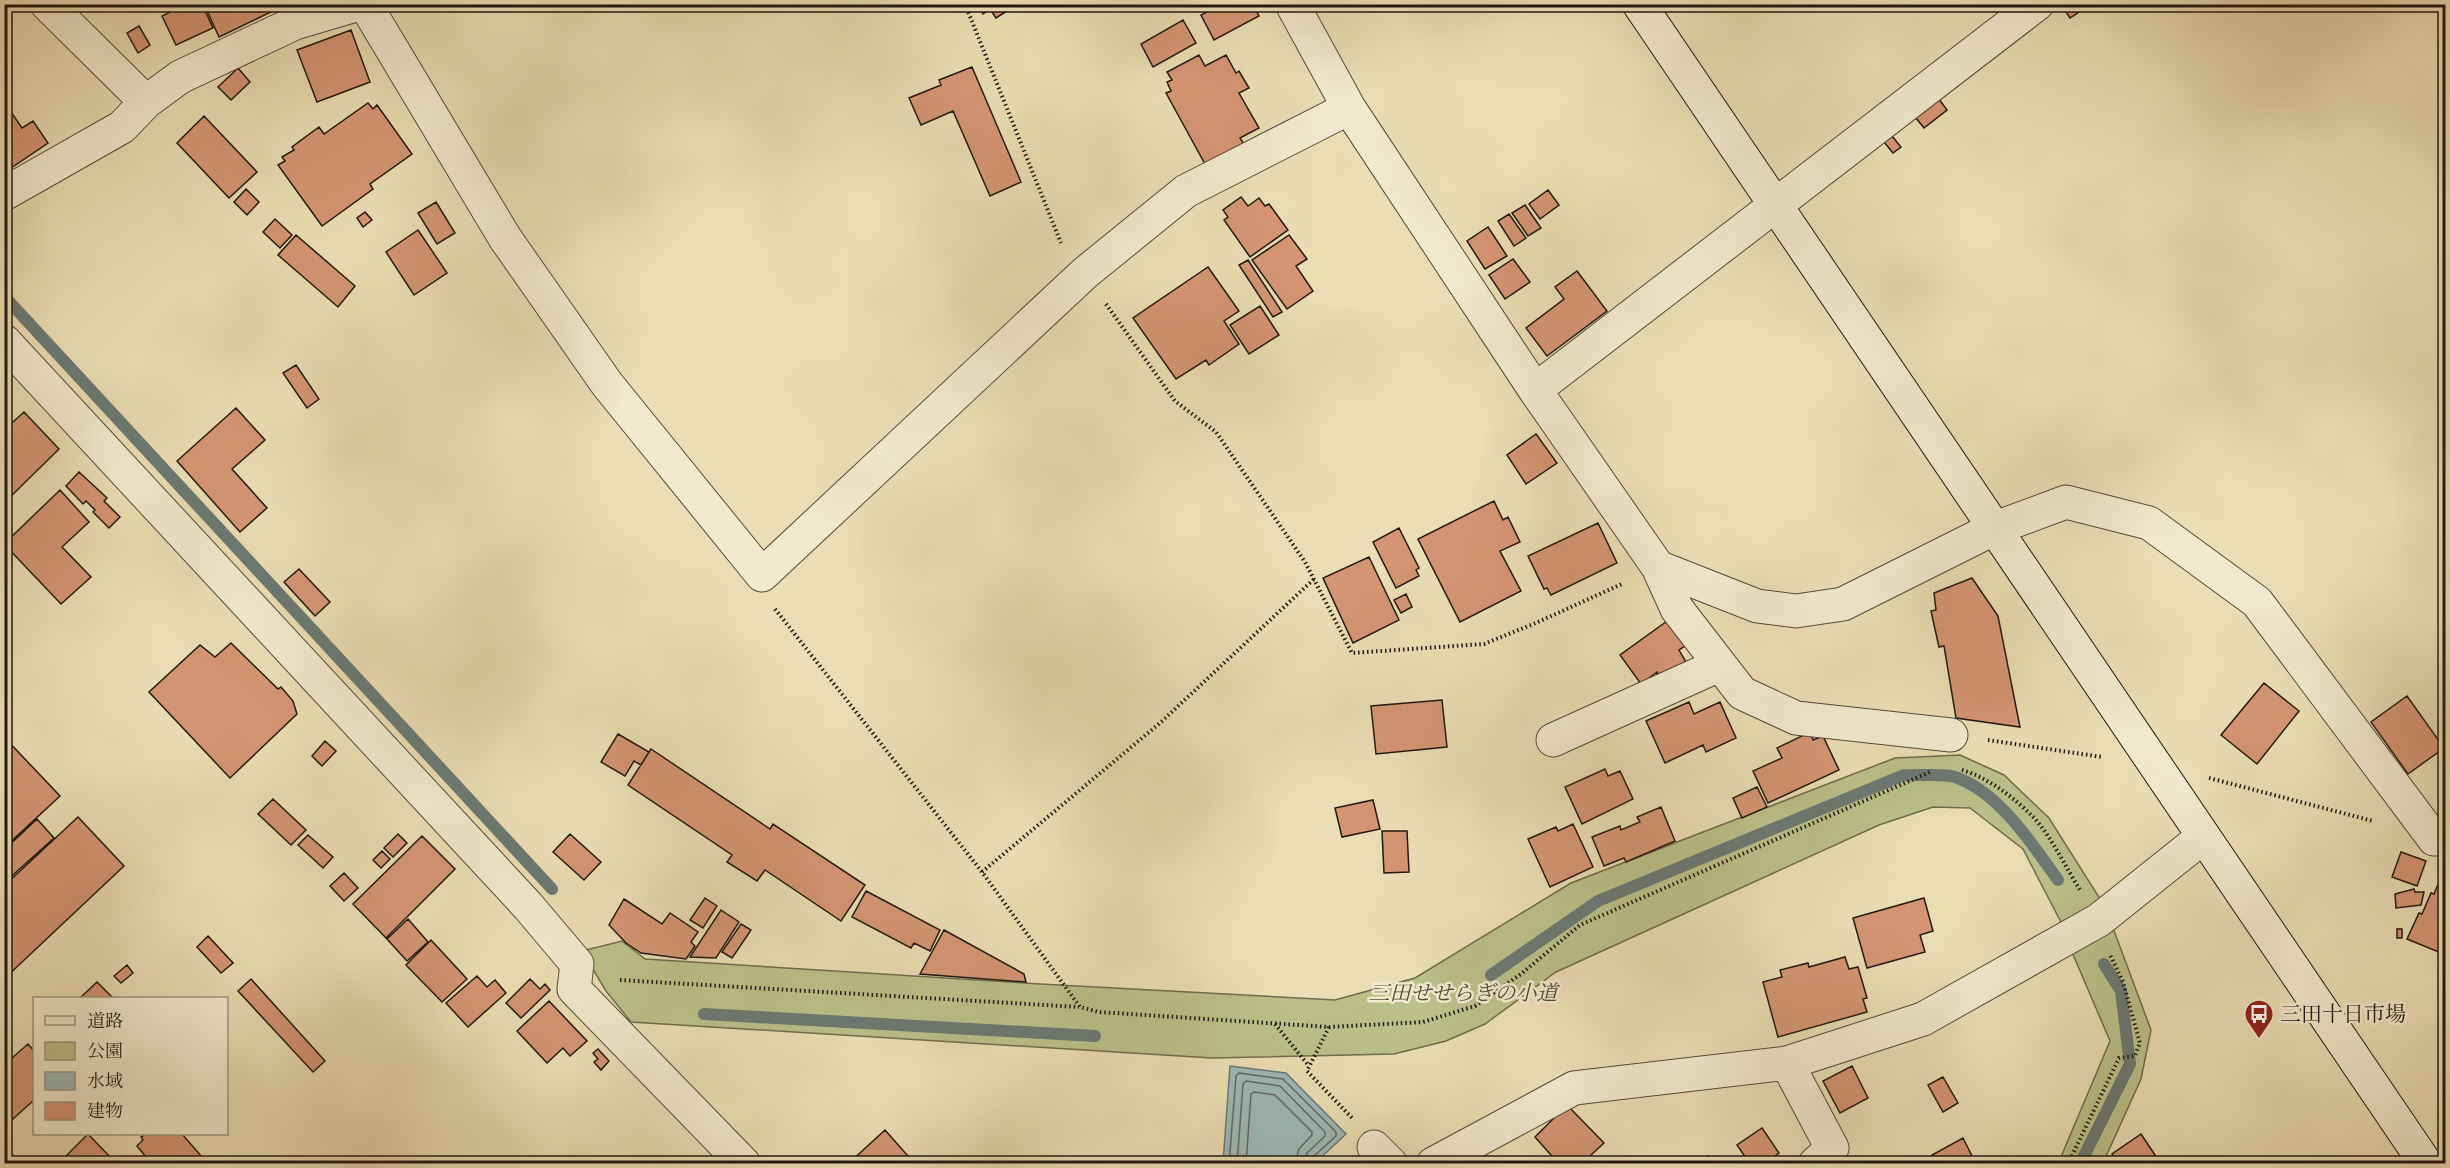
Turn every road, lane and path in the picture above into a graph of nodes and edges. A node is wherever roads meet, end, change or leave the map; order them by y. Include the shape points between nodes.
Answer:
1 (47, 4) edge
2 (359, 4) edge
3 (364, 4) edge
4 (965, 4) edge
5 (1292, 4) edge
6 (1639, 4) edge
7 (2037, 4) edge
8 (146, 102) junction
9 (1349, 108) junction
10 (4, 194) edge
11 (1775, 207) junction
12 (1084, 273) junction
13 (4, 341) edge
14 (1535, 390) junction
15 (1993, 529) junction
16 (1658, 567) junction
17 (762, 575) junction
18 (1314, 579) junction
19 (1719, 665) junction
20 (1951, 735) dead end
21 (1553, 740) dead end
22 (1956, 768) dead end
23 (1936, 770) dead end
24 (2203, 837) junction
25 (2434, 839) dead end
26 (982, 872) junction
27 (2096, 921) junction
28 (577, 964) junction
29 (1080, 1007) junction
30 (1275, 1023) junction
31 (1329, 1027) junction
32 (1787, 1063) junction
33 (1309, 1066) junction
34 (1382, 1155) edge
35 (744, 1164) edge
36 (1433, 1164) edge
37 (1815, 1164) edge
38 (2068, 1164) edge
39 (2426, 1164) edge

1 - 8 street
2 - 8 street via 295,23 180,77
3 - 17 street via 505,238 607,384
4 - 12 path via 1067,256
5 - 9 street
6 - 11 street
7 - 11 street
8 - 10 street via 122,127
9 - 12 street via 1186,191
9 - 14 street
11 - 14 street
11 - 15 street
12 - 17 street
12 - 18 path via 1175,400 1216,432
13 - 28 street via 520,897
14 - 16 street
15 - 16 street via 1843,604 1796,611 1757,606
15 - 24 street
15 - 25 street via 2066,502 2149,523 2257,602
16 - 18 path via 1484,644 1352,653
16 - 19 street via 1677,609
17 - 26 path via 768,599
18 - 26 path via 1160,723
19 - 20 street via 1742,693 1796,718
19 - 21 street
22 - 27 path via 1978,775 2036,820
23 - 31 path via 1580,925 1475,1006 1424,1022
24 - 27 street
24 - 39 street
26 - 29 path
27 - 32 street via 1923,1019
27 - 38 path via 2123,982 2140,1042 2135,1056 2119,1058
28 - 29 path via 612,980
28 - 35 street via 574,989
29 - 30 path via 1098,1012
30 - 31 path
30 - 33 path
31 - 33 path
32 - 36 street via 1574,1088
32 - 37 street via 1832,1148
33 - 34 path via 1307,1071

